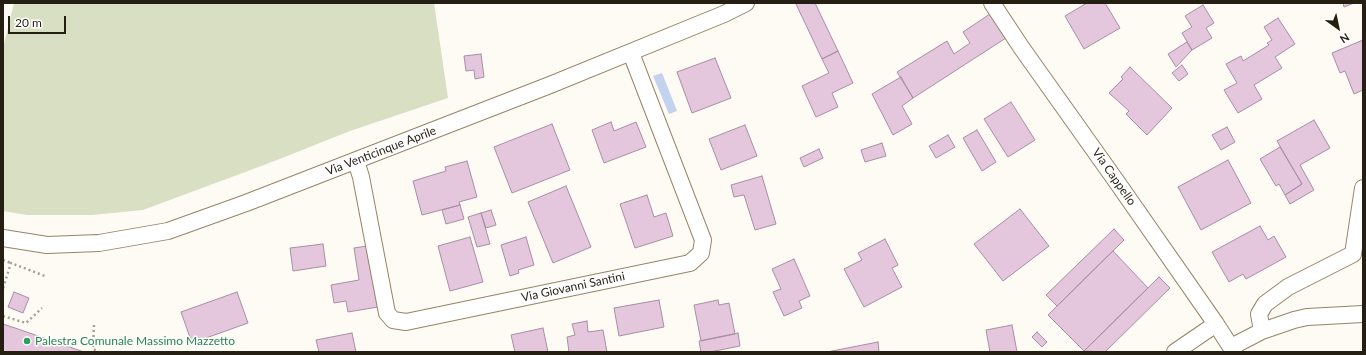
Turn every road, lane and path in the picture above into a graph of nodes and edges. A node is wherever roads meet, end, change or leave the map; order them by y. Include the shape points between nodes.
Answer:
1 (746, 3) edge
2 (992, 3) edge
3 (631, 53) junction
4 (356, 161) junction
5 (1363, 188) edge
6 (3, 238) edge
7 (3, 260) edge
8 (11, 263) junction
9 (45, 276) dead end
10 (3, 288) edge
11 (42, 308) dead end
12 (1363, 314) edge
13 (3, 316) edge
14 (1216, 324) junction
15 (94, 325) dead end
16 (1262, 331) junction
17 (1232, 349) edge
18 (99, 352) edge
19 (1175, 352) edge

1 - 3 street, Via Venticinque Aprile
2 - 14 street, Via Cappello
3 - 4 street, Via Venticinque Aprile
3 - 4 street, Via Giovanni Santini via 703,240 701,253 690,263 406,322 393,320 386,313
4 - 6 street, Via Venticinque Aprile via 168,231 99,244 46,244
5 - 16 street via 1352,254 1288,287 1265,304 1259,314
7 - 8 path
8 - 9 path
8 - 10 path
11 - 13 path via 26,323
12 - 16 street via 1307,317
14 - 17 street, Via Cappello
14 - 19 street
15 - 18 path via 93,349
16 - 17 street

